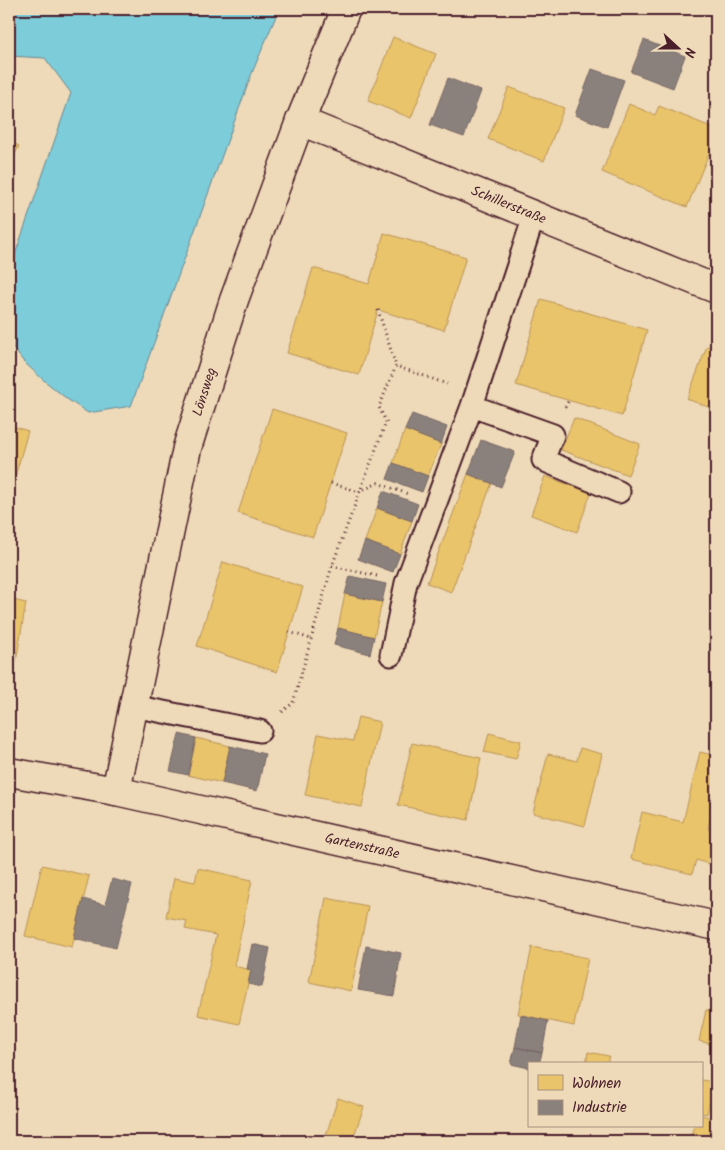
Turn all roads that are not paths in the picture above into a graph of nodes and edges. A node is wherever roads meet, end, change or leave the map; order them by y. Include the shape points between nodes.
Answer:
1 (346, 9) edge
2 (300, 121) junction
3 (534, 216) junction
4 (716, 289) edge
5 (474, 400) junction
6 (619, 492) dead end
7 (391, 655) dead end
8 (133, 706) junction
9 (260, 731) road end
10 (9, 772) edge
11 (116, 791) junction
12 (716, 926) edge

1 - 2 street, Lönsweg
2 - 3 street, Schillerstraße
2 - 8 street, Lönsweg via 234,300 187,448
3 - 4 street, Schillerstraße
3 - 5 lane
5 - 6 lane via 553,435 543,460
5 - 7 lane via 406,582
8 - 9 lane
8 - 11 street, Lönsweg
10 - 11 street, Gartenstraße
11 - 12 street, Gartenstraße

